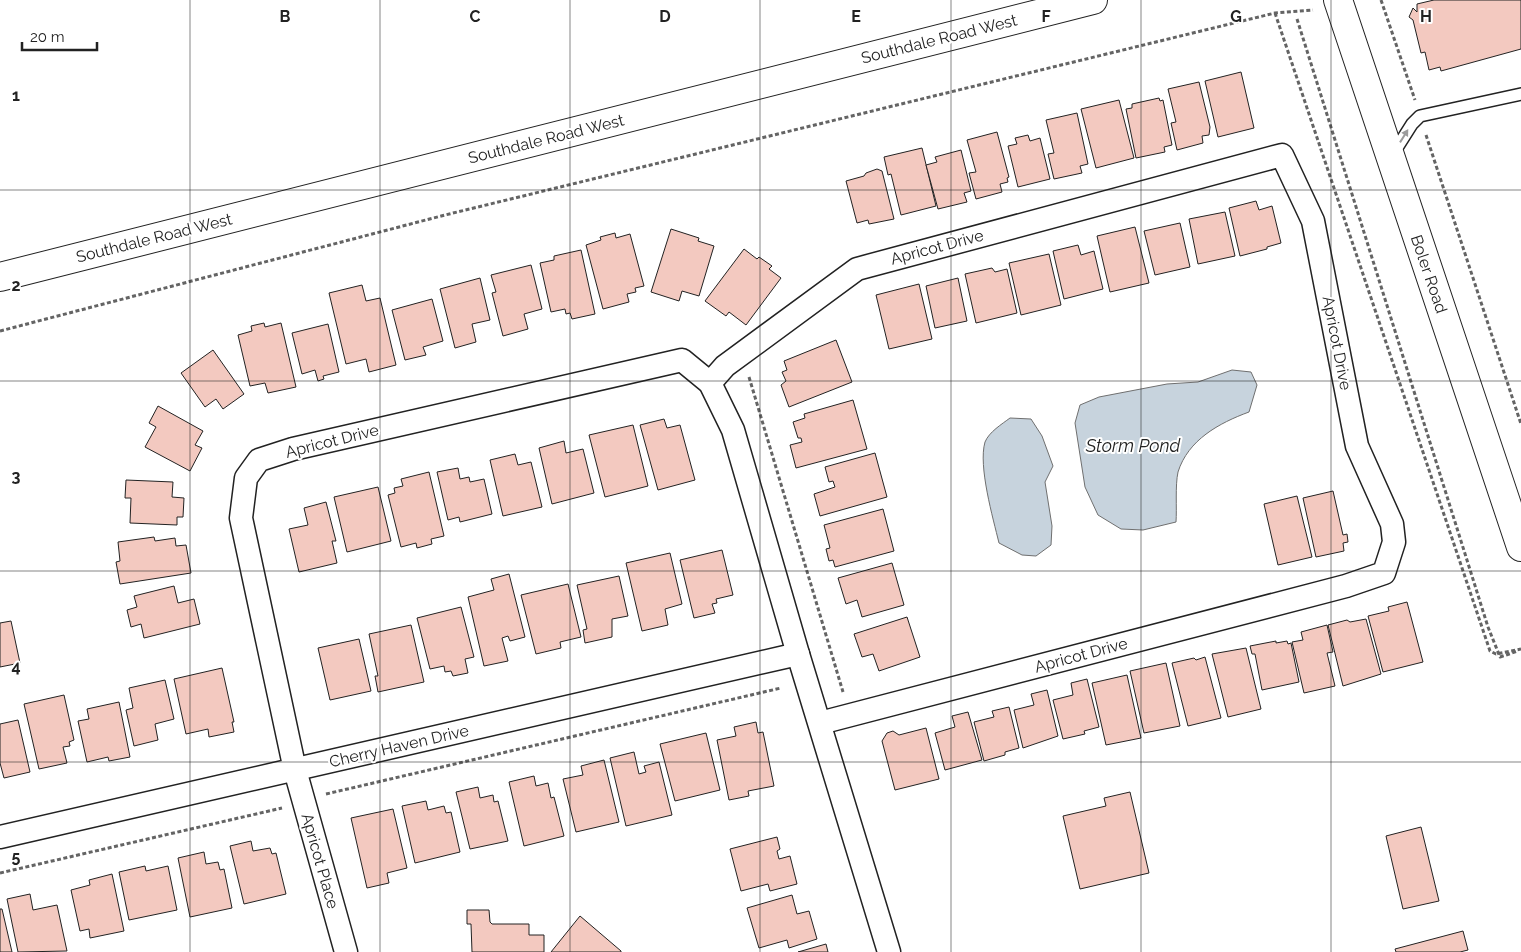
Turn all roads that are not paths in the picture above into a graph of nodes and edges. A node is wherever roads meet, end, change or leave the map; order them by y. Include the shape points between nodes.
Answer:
1 (1093, 0) edge
2 (1339, 4) edge
3 (1521, 94) edge
4 (1391, 158) junction
5 (0, 277) edge
6 (710, 383) junction
7 (1521, 547) edge
8 (798, 654) junction
9 (820, 723) junction
10 (295, 770) junction
11 (0, 837) edge
12 (346, 952) edge
13 (889, 952) edge

1 - 5 main road, Southdale Road West
2 - 4 main road, Boler Road
4 -> 3 lane via 1420,116
4 - 7 main road, Boler Road
6 - 8 street, Apricot Drive via 734,430
6 - 9 street, Apricot Drive via 725,366 857,269 1282,155 1313,221 1358,446 1392,524 1394,542 1384,573 1346,586
6 - 10 street, Apricot Drive via 682,360 293,449 260,460 246,478 241,518
8 - 9 street, Apricot Drive
8 - 10 street, Cherry Haven Drive
9 - 13 street, Apricot Drive
10 - 11 street, Cherry Haven Drive
10 - 12 street, Apricot Place

